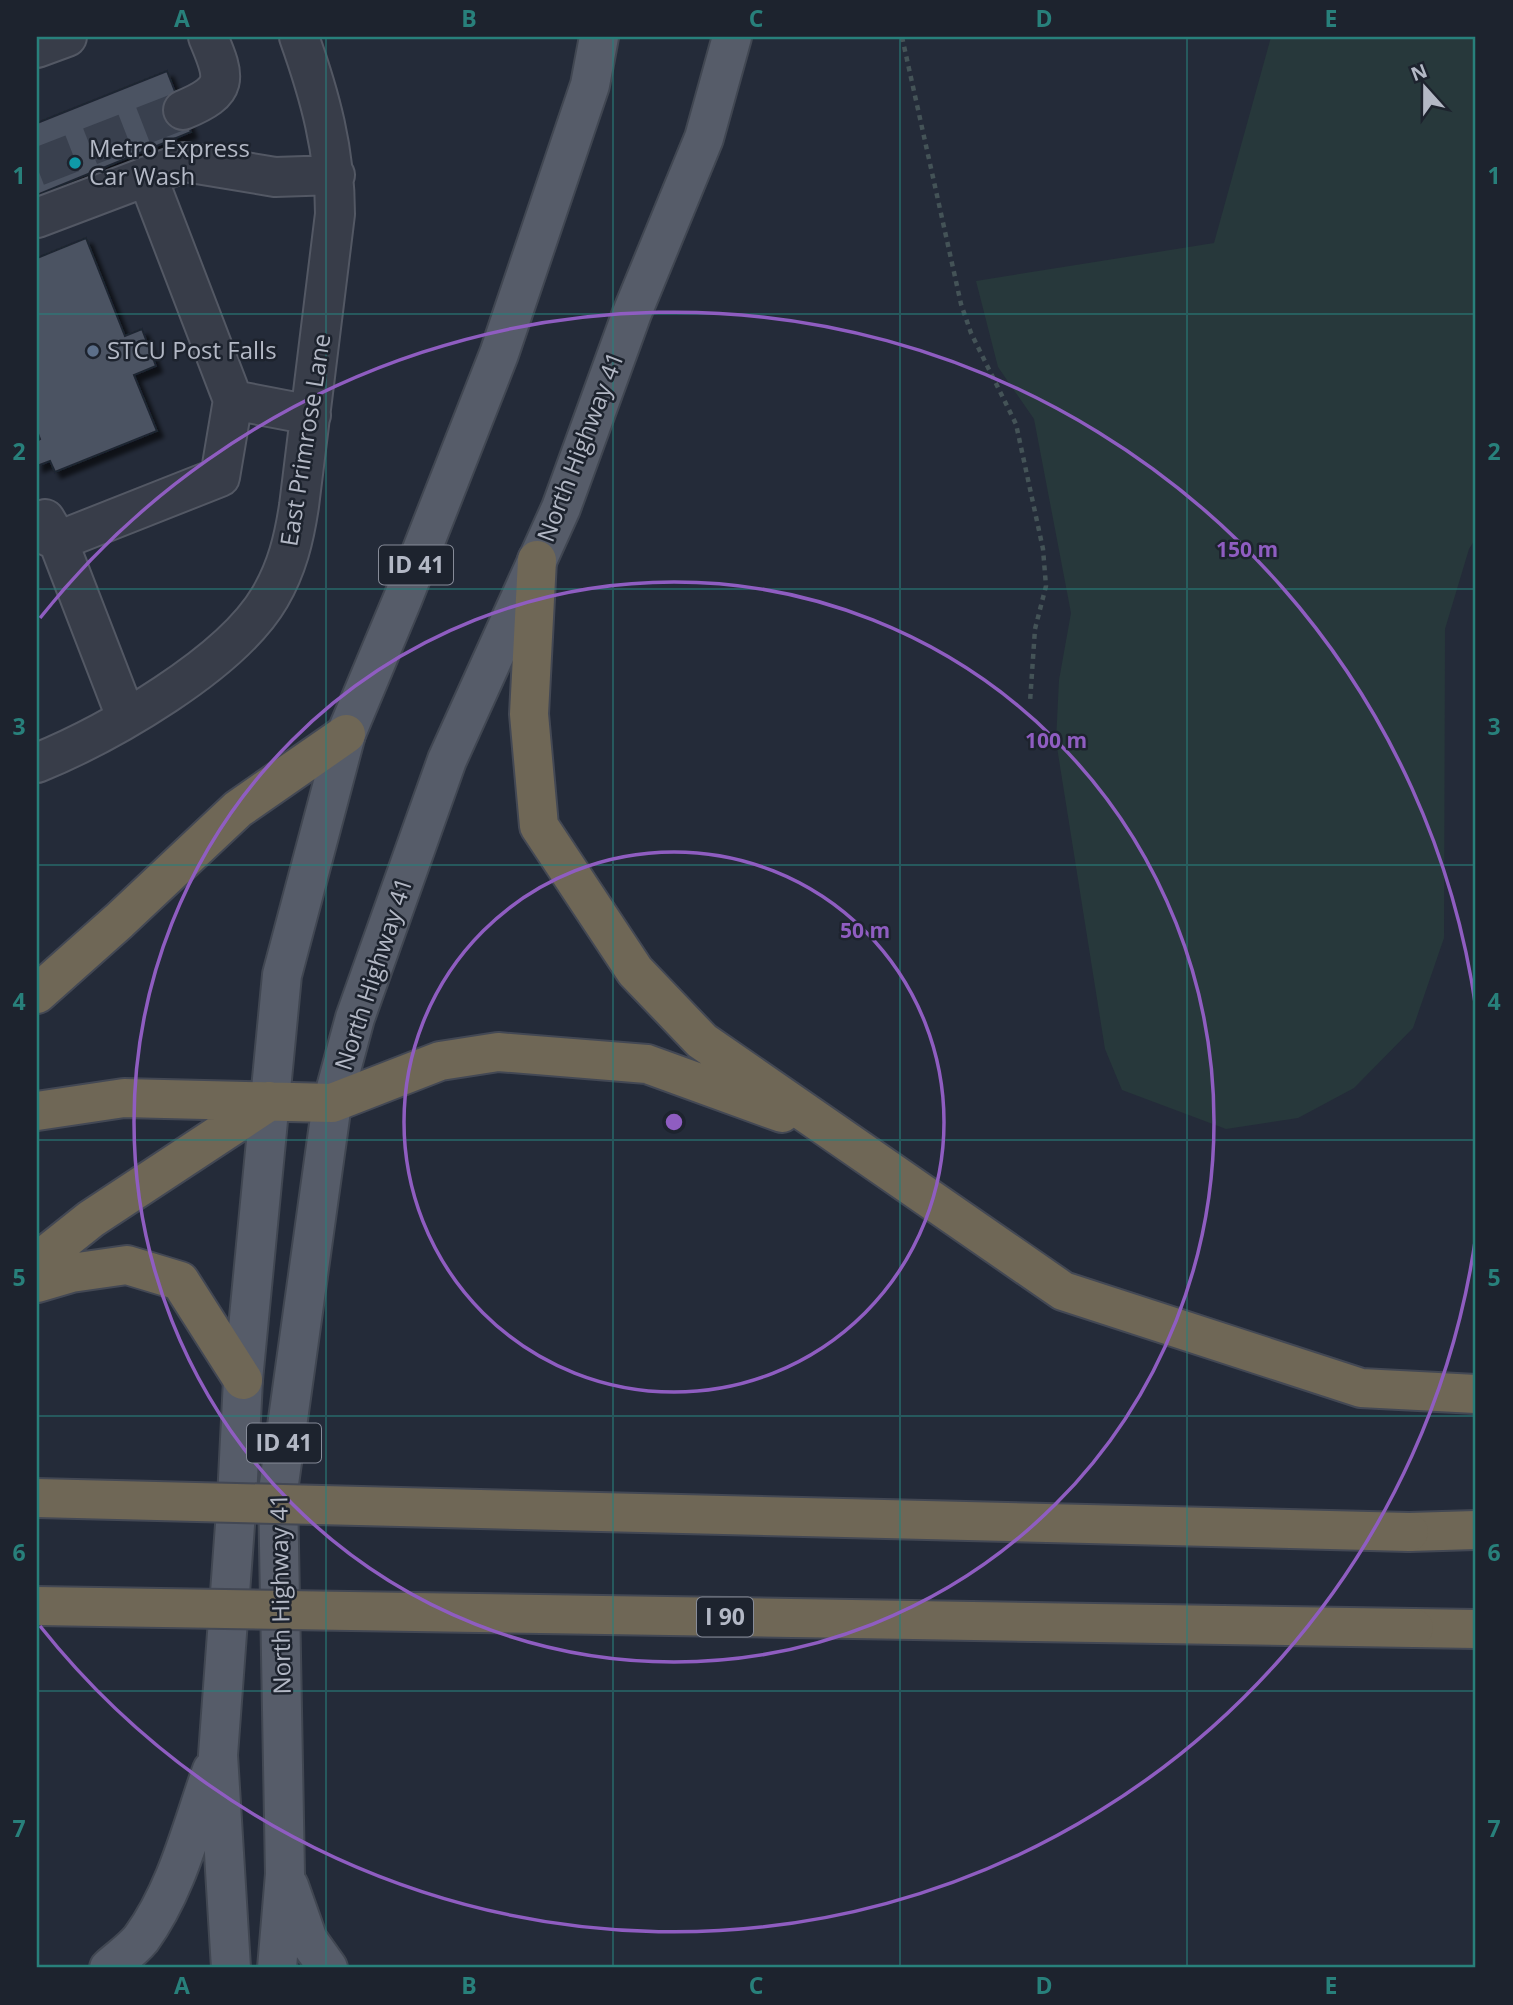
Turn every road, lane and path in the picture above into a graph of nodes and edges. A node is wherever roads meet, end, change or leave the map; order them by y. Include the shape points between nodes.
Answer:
1 (67, 37) edge
2 (208, 37) edge
3 (299, 37) edge
4 (599, 37) edge
5 (732, 37) edge
6 (902, 37) edge
7 (37, 48) edge
8 (183, 110) tunnel mouth
9 (147, 176) junction
10 (335, 176) junction
11 (37, 218) edge
12 (233, 400) junction
13 (312, 415) junction
14 (37, 505) edge
15 (47, 536) edge
16 (537, 560) junction
17 (1030, 702) dead end
18 (126, 717) junction
19 (346, 734) junction
20 (41, 756) edge
21 (37, 994) edge
22 (270, 1101) junction
23 (332, 1103) junction
24 (37, 1111) edge
25 (836, 1133) junction
26 (37, 1262) edge
27 (37, 1283) edge
28 (243, 1380) junction
29 (1476, 1394) edge
30 (37, 1499) edge
31 (1476, 1530) edge
32 (37, 1606) edge
33 (1476, 1629) edge
34 (218, 1755) junction
35 (285, 1874) junction
36 (109, 1968) edge
37 (231, 1968) edge
38 (277, 1968) edge
39 (328, 1968) edge

1 - 7 street
2 - 8 street via 220,79 215,92
3 - 10 street, East Primrose Lane via 325,121
4 - 19 main road, North Highway 41 / ID 41 via 590,85 499,354
5 - 16 main road, North Highway 41 / ID 41 via 704,138
6 - 17 path via 961,304 1016,424 1043,549 1046,586 1035,629
9 - 10 street via 185,162 275,177
9 - 11 street
9 - 12 street
10 - 13 street, East Primrose Lane via 331,258
12 - 13 street
12 - 15 street via 220,477
13 - 18 street, East Primrose Lane via 294,539 270,599 226,649
14 - 15 street
15 - 18 street
16 - 23 main road, North Highway 41 / ID 41 via 447,760 355,1018
16 - 25 highway via 529,714 539,826 635,971 702,1041
18 - 20 street, East Primrose Lane
19 - 21 highway via 239,809
19 - 22 main road, North Highway 41 / ID 41 via 282,975
22 - 23 highway
22 - 24 highway via 124,1098
22 - 26 highway via 91,1219
22 - 28 main road, North Highway 41 / ID 41
23 - 25 highway via 440,1061 498,1052 647,1064
23 - 35 main road, North Highway 41 / ID 41 via 278,1491
25 - 29 highway via 1063,1291 1360,1388
27 - 28 highway via 127,1265 180,1281
28 - 34 main road, North Highway 41 / ID 41
30 - 31 highway, bridge
32 - 33 highway, I 90, bridge
34 - 36 main road via 156,1916 139,1942
34 - 37 main road, North Highway 41 / ID 41
35 - 38 main road, North Highway 41 / ID 41
35 - 39 main road via 308,1940

